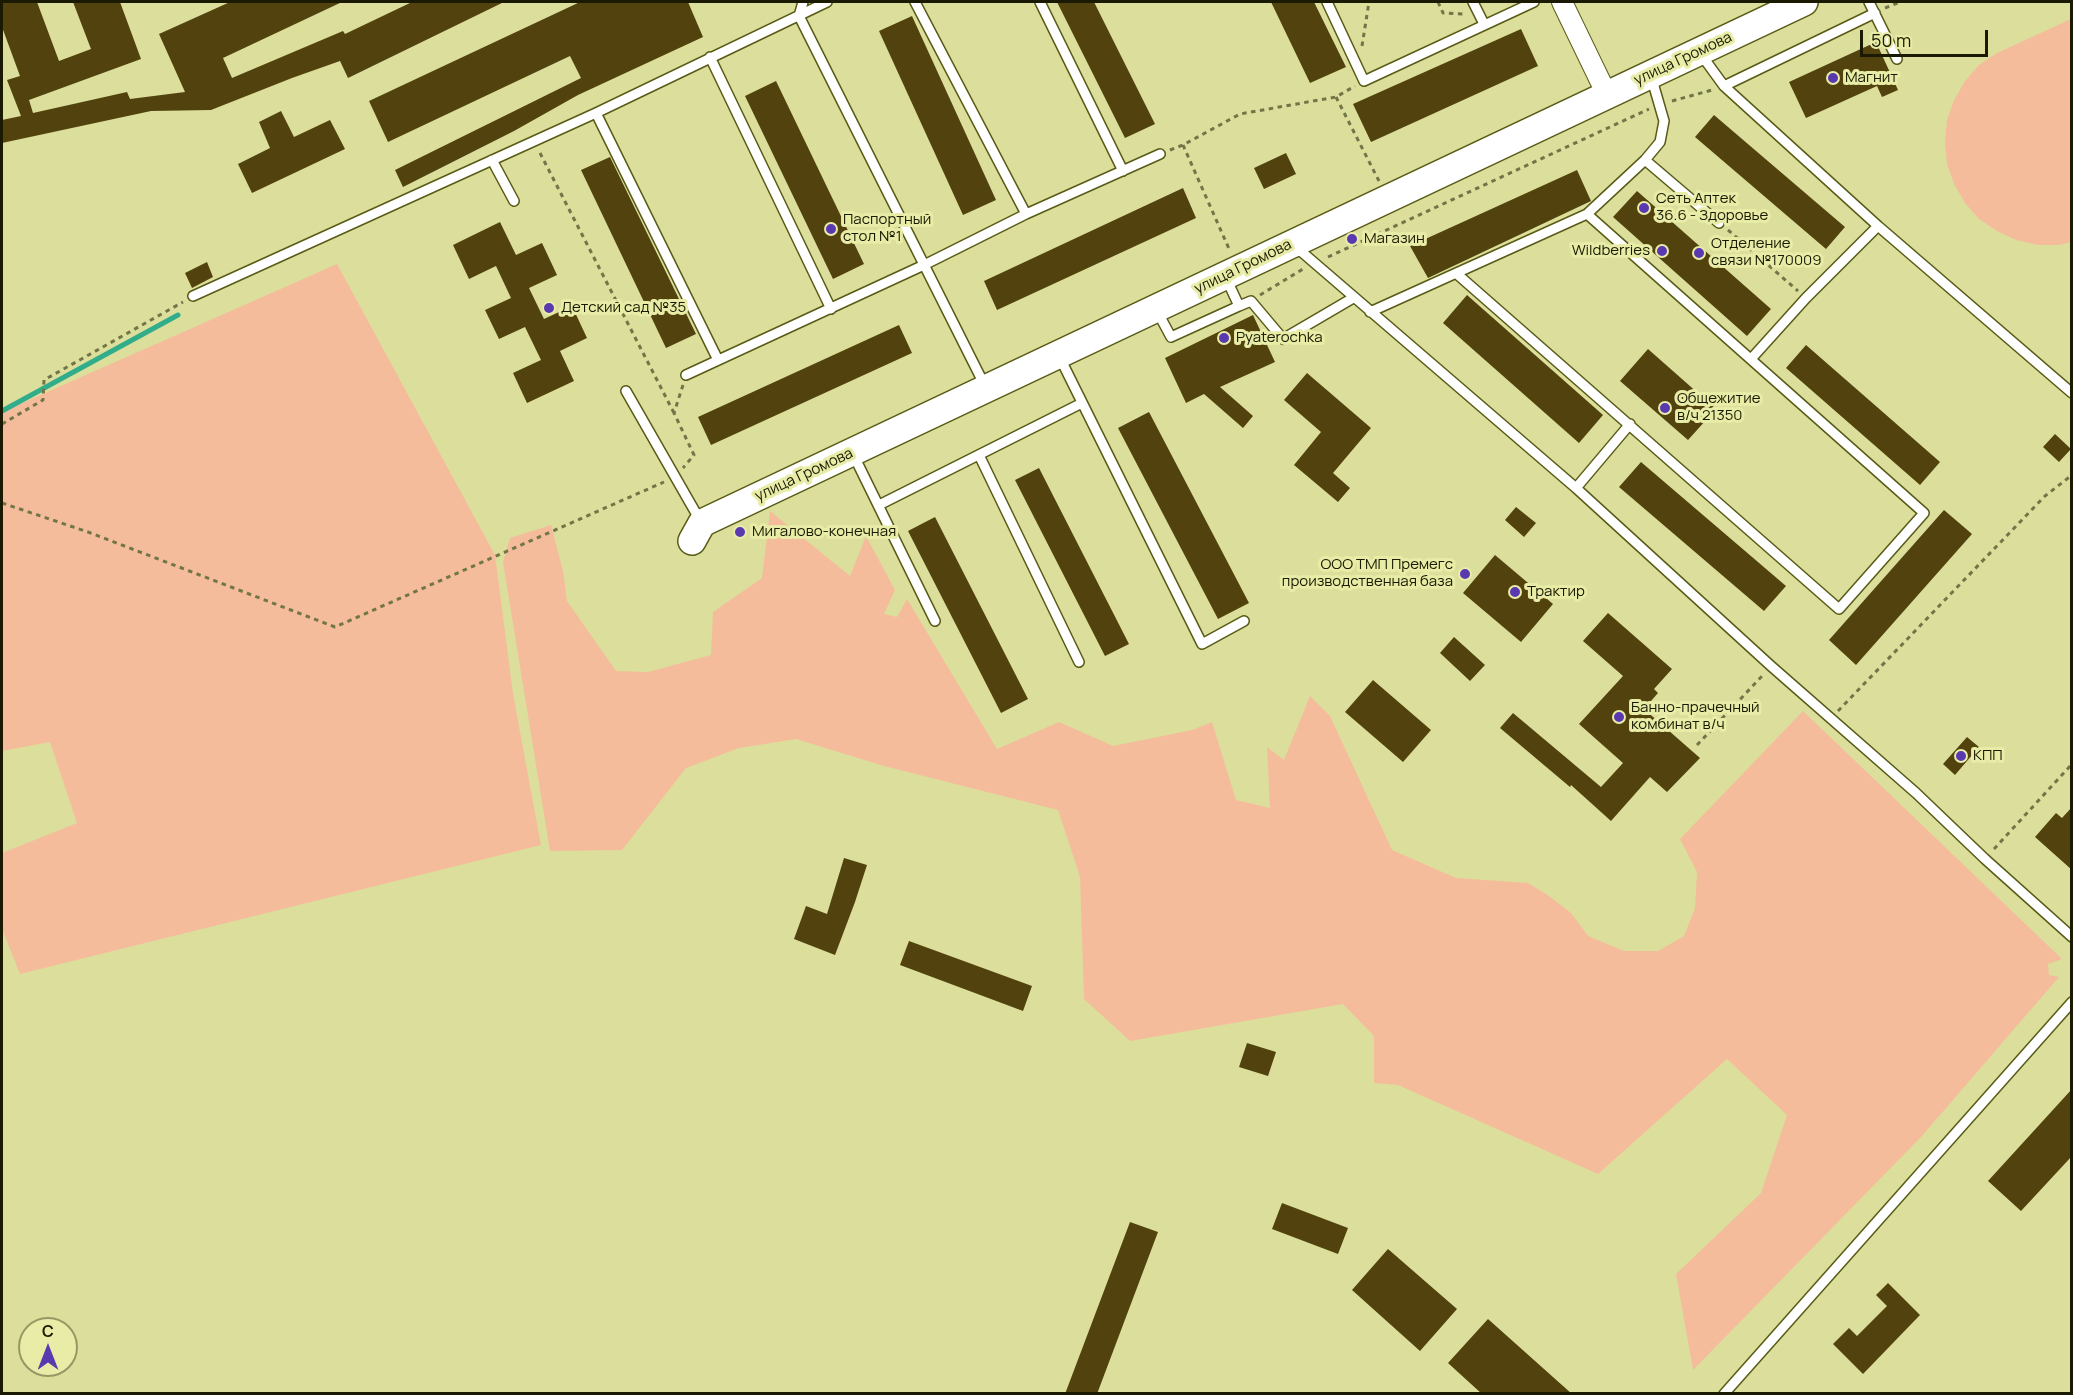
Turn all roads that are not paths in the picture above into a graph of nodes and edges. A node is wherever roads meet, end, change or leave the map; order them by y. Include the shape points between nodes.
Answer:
1 (803, 2) edge
2 (827, 2) edge
3 (915, 2) edge
4 (1040, 2) edge
5 (1327, 2) edge
6 (1473, 2) edge
7 (1534, 2) edge
8 (1562, 2) edge
9 (1804, 2) edge
10 (1869, 2) edge
11 (1875, 13) junction
12 (799, 16) junction
13 (1484, 24) junction
14 (1699, 52) junction
15 (710, 57) junction
16 (1896, 59) dead end
17 (1650, 74) junction
18 (1724, 86) junction
19 (1607, 95) junction
20 (596, 112) junction
21 (1160, 154) road end
22 (492, 160) junction
23 (1645, 160) junction
24 (1122, 171) junction
25 (514, 201) dead end
26 (1026, 214) junction
27 (1587, 214) junction
28 (1719, 223) road end
29 (1878, 225) junction
30 (1292, 244) junction
31 (924, 265) junction
32 (1232, 273) junction
33 (1457, 274) junction
34 (193, 296) road end
35 (1353, 298) junction
36 (1239, 306) junction
37 (1156, 308) junction
38 (831, 309) junction
39 (1370, 312) junction
40 (1059, 354) junction
41 (1751, 359) junction
42 (718, 360) junction
43 (686, 375) road end
44 (987, 389) junction
45 (626, 391) dead end
46 (2072, 393) edge
47 (1082, 403) junction
48 (1630, 424) junction
49 (852, 453) junction
50 (979, 455) junction
51 (1576, 488) junction
52 (879, 506) junction
53 (697, 532) joint
54 (935, 621) dead end
55 (1244, 621) dead end
56 (1079, 662) dead end
57 (2072, 937) edge
58 (2072, 1002) edge
59 (1724, 1394) edge

1 - 12 lane
2 - 12 lane
3 - 26 lane
4 - 24 lane
5 - 13 lane via 1364,81
6 - 13 lane
7 - 13 lane
8 - 19 street
9 - 14 street, улица Громова
10 - 11 lane
11 - 16 lane
11 - 18 lane
12 - 15 lane
12 - 31 lane
14 - 17 street, улица Громова
14 - 18 lane
15 - 20 lane
15 - 38 lane
17 - 19 street, улица Громова
17 - 23 lane via 1664,121 1660,142
18 - 29 lane
19 - 30 street, улица Громова
20 - 22 lane
20 - 42 lane
21 - 24 lane
22 - 25 lane
22 - 34 lane
23 - 27 lane
23 - 28 lane
24 - 26 lane
26 - 31 lane
27 - 33 lane
27 - 41 lane
29 - 41 lane
29 - 46 lane
30 - 32 street, улица Громова
30 - 35 lane
31 - 38 lane
31 - 44 lane
32 - 36 lane
32 - 37 street, улица Громова
33 - 39 lane
33 - 48 lane
35 - 36 lane via 1283,339 1251,301
35 - 39 lane
36 - 37 lane via 1171,337
37 - 40 street, улица Громова
38 - 42 lane
39 - 51 lane
40 - 44 street, улица Громова
40 - 47 lane
41 - 48 lane via 1924,513 1839,609
42 - 43 lane
44 - 49 street, улица Громова
45 - 53 lane via 675,477
47 - 50 lane
47 - 55 lane via 1203,644
48 - 51 lane
49 - 52 lane
49 - 53 street, улица Громова
50 - 52 lane
50 - 56 lane
51 - 57 lane
52 - 54 lane
58 - 59 lane

